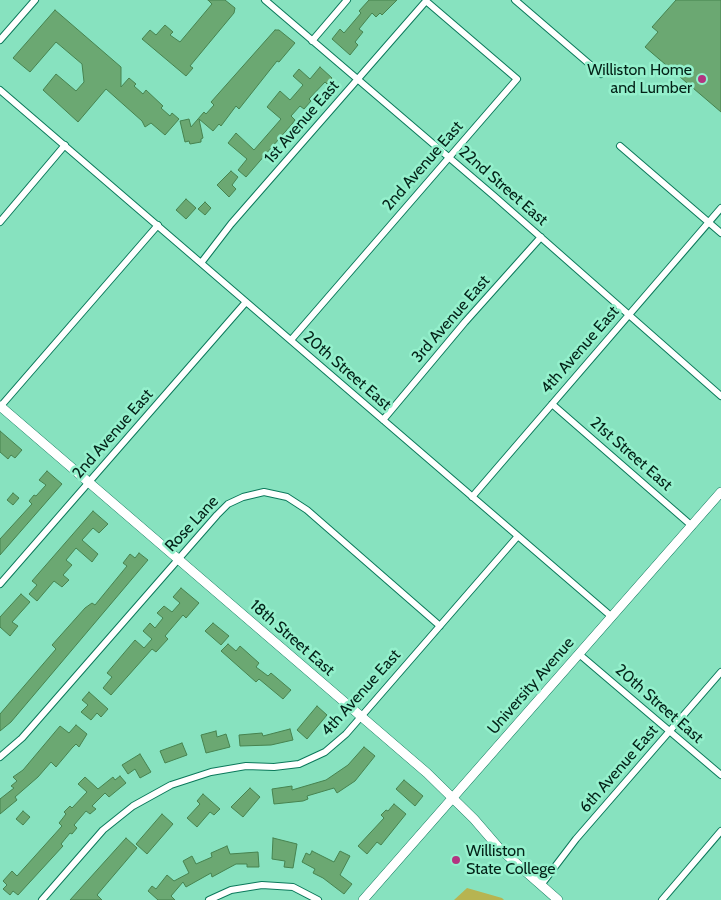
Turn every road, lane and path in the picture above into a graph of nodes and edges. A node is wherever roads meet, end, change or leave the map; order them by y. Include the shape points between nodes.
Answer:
1 (35, 0) edge
2 (266, 0) edge
3 (347, 0) edge
4 (515, 0) edge
5 (426, 1) edge
6 (0, 40) edge
7 (312, 41) junction
8 (600, 74) dead end
9 (357, 79) junction
10 (0, 90) edge
11 (65, 145) junction
12 (620, 146) dead end
13 (449, 157) junction
14 (721, 208) edge
15 (0, 222) edge
16 (708, 222) junction
17 (158, 225) junction
18 (721, 234) edge
19 (541, 237) junction
20 (201, 263) junction
21 (246, 302) junction
22 (629, 314) junction
23 (291, 340) junction
24 (721, 396) edge
25 (552, 404) junction
26 (0, 407) edge
27 (383, 420) junction
28 (89, 482) junction
29 (721, 492) edge
30 (472, 496) junction
31 (692, 526) junction
32 (518, 536) junction
33 (178, 559) junction
34 (0, 584) edge
35 (612, 617) junction
36 (440, 626) junction
37 (579, 654) junction
38 (721, 672) edge
39 (360, 716) junction
40 (670, 731) junction
41 (0, 757) edge
42 (721, 775) edge
43 (453, 799) junction
44 (721, 832) edge
45 (540, 885) junction
46 (42, 900) edge
47 (210, 900) edge
48 (318, 900) edge
49 (363, 900) edge
50 (558, 900) edge
51 (662, 900) edge

1 - 6 street
2 - 7 street, 22nd Street East
3 - 7 street
4 - 8 street
5 - 9 street, 1st Avenue East
5 - 13 street, 2nd Avenue East via 517,79
7 - 9 street, 22nd Street East
9 - 13 street, 22nd Street East
9 - 20 street, 1st Avenue East
10 - 11 street, 20th Street East
11 - 15 street
11 - 17 street, 20th Street East
12 - 16 street
13 - 19 street, 22nd Street East
13 - 23 street, 2nd Avenue East
14 - 16 street, 4th Avenue East
16 - 18 street
16 - 22 street, 4th Avenue East
17 - 20 street, 20th Street East
17 - 26 street
19 - 22 street, 22nd Street East
19 - 27 street, 3rd Avenue East
20 - 21 street, 20th Street East
21 - 23 street, 20th Street East
21 - 28 street, 2nd Avenue East
22 - 24 street, 22nd Street East
22 - 25 street, 4th Avenue East
23 - 27 street, 20th Street East
25 - 30 street, 4th Avenue East
25 - 31 street, 21st Street East
26 - 28 street, 18th Street East
27 - 30 street, 20th Street East
28 - 33 street, 18th Street East
28 - 34 street, 2nd Avenue East
29 - 31 street, University Avenue
30 - 32 street, 20th Street East
31 - 35 street, University Avenue
32 - 35 street, 20th Street East
32 - 36 street, 4th Avenue East
33 - 36 street, Rose Lane via 228,504 264,492 287,497 307,510
33 - 39 street, 18th Street East
33 - 41 street, Rose Lane via 22,738
35 - 37 street, University Avenue
36 - 39 street, 4th Avenue East
37 - 40 street, 20th Street East
37 - 43 street, University Avenue
38 - 40 street, 6th Avenue East
39 - 43 street, 18th Street East
39 - 46 street, 4th Avenue East via 346,734 325,752 299,764 246,766 211,772 171,785 133,806 103,830
40 - 42 street, 20th Street East
40 - 45 street, 6th Avenue East
43 - 45 street, 18th Street East via 499,848
43 - 49 street, University Avenue
44 - 51 street
45 - 50 street, 18th Street East
47 - 48 street via 231,890 262,885 293,887

